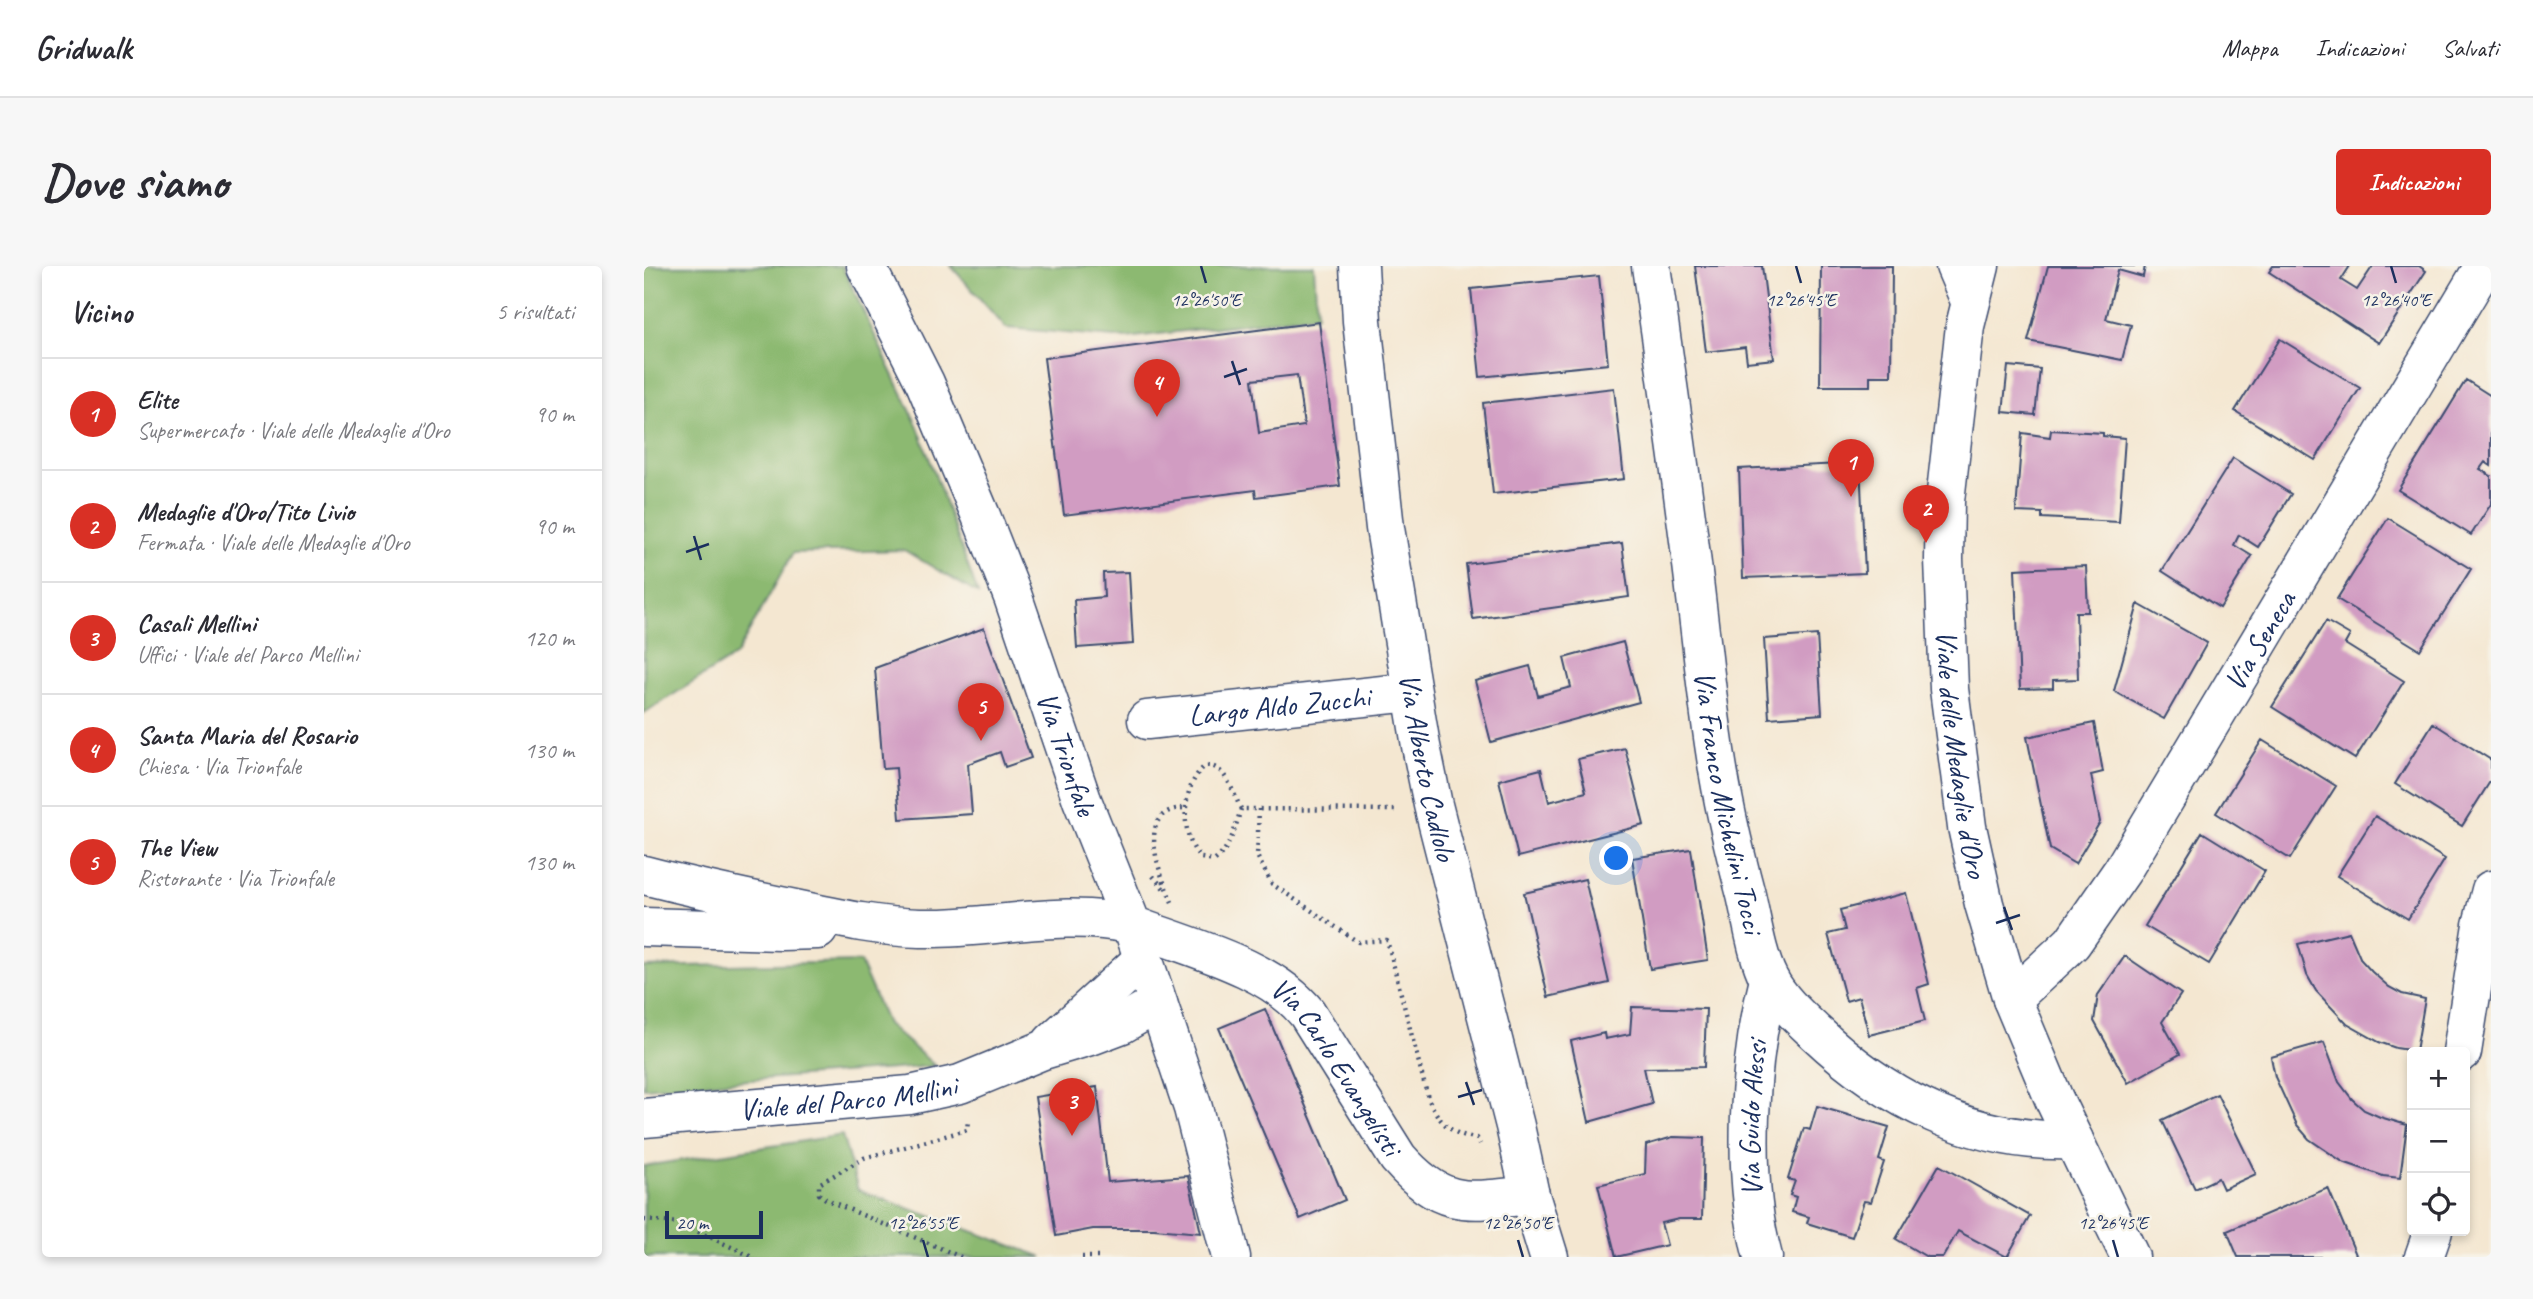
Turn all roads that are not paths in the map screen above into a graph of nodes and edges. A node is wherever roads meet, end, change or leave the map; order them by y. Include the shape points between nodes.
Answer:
1 (866, 266) edge
2 (1359, 266) edge
3 (1651, 266) edge
4 (1955, 266) edge
5 (2484, 266) edge
6 (1975, 284) edge
7 (1411, 692) junction
8 (1147, 720) dead end
9 (644, 874) edge
10 (2491, 890) edge
11 (876, 925) junction
12 (644, 927) edge
13 (1138, 942) junction
14 (1769, 980) junction
15 (2011, 999) junction
16 (1158, 1003) junction
17 (2463, 1047) edge
18 (1043, 1050) junction
19 (644, 1118) edge
20 (2074, 1140) junction
21 (1530, 1195) junction
22 (2431, 1236) edge
23 (1231, 1257) edge
24 (1549, 1257) edge
25 (1763, 1257) edge
26 (2130, 1257) edge
27 (2424, 1257) edge

1 - 13 street, Via Trionfale via 925,383 985,526 1082,800
2 - 7 street, Via Alberto Cadlolo via 1385,528
3 - 14 street, Via Franco Michelini Tocci via 1716,757 1729,829
4 - 6 street
5 - 15 street, Via Seneca via 2122,871 2067,950
6 - 15 street, Viale delle Medaglie d'Oro via 1957,382 1945,501 1947,641 1967,827
7 - 8 street, Largo Aldo Zucchi
7 - 21 street, Via Alberto Cadlolo via 1433,805
9 - 11 street
10 - 17 street
11 - 12 street via 782,931
11 - 13 street, Via Carlo Evangelisti via 946,929 1052,919 1104,920
13 - 16 street, Via Trionfale
13 - 18 street, Viale del Parco Mellini
13 - 21 street, Via Carlo Evangelisti via 1236,965 1294,997 1398,1158 1432,1190 1459,1199
14 - 20 street, Via Franco Michelini Tocci via 1831,1047 1878,1084 1913,1104 1953,1122 1995,1133
14 - 25 street, Via Guido Alessi via 1756,1040 1751,1125 1751,1197
15 - 20 street, Viale delle Medaglie d'Oro
16 - 18 street, Viale del Parco Mellini via 1122,1024
16 - 23 street, Via Trionfale via 1192,1108
18 - 19 street, Viale del Parco Mellini via 970,1080 922,1093
20 - 26 street, Viale delle Medaglie d'Oro
21 - 24 street, Via Alberto Cadlolo
22 - 27 street

